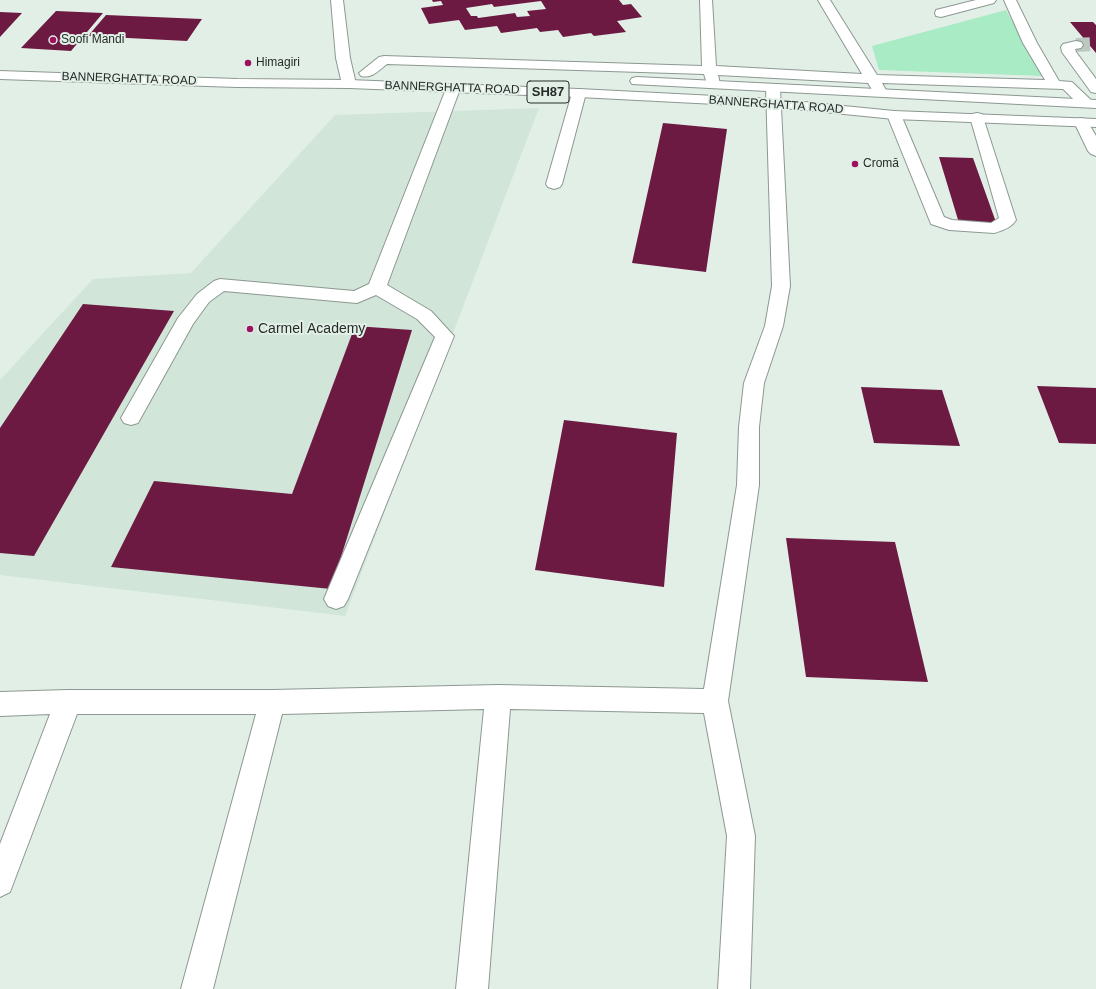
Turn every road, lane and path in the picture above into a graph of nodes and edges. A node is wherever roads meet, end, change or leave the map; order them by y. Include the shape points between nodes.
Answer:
1 (337, 0) edge
2 (706, 0) edge
3 (824, 0) edge
4 (990, 0) edge
5 (1010, 0) edge
6 (941, 13) dead end
7 (1076, 44) dead end
8 (0, 63) edge
9 (110, 65) dead end
10 (305, 70) dead end
11 (709, 70) junction
12 (366, 73) junction
13 (0, 75) edge
14 (347, 78) junction
15 (873, 79) junction
16 (713, 84) junction
17 (1056, 85) junction
18 (453, 89) junction
19 (1096, 89) edge
20 (579, 93) junction
21 (881, 94) junction
22 (773, 96) junction
23 (1091, 103) edge
24 (894, 114) junction
25 (977, 118) junction
26 (1081, 122) junction
27 (1096, 123) edge
28 (1096, 151) edge
29 (554, 184) dead end
30 (377, 287) junction
31 (131, 418) dead end
32 (336, 599) dead end
33 (498, 697) junction
34 (715, 701) junction
35 (68, 702) junction
36 (272, 702) junction
37 (0, 704) edge
38 (0, 882) edge
39 (197, 989) edge
40 (472, 989) edge
41 (734, 989) edge

1 - 14 street
2 - 11 street
3 - 15 street
4 - 6 street
5 - 17 street via 1030,43
7 - 19 street via 1068,47 1069,52
8 - 9 street
10 - 14 street
11 - 12 street via 384,60
11 - 15 street
11 - 16 street
12 - 14 street
12 - 16 street
13 - 14 street, BANNERGHATTA ROAD / SH87 via 237,83
14 - 18 street, BANNERGHATTA ROAD / SH87
15 - 17 street
15 - 21 street
16 - 22 street
17 - 23 street via 1067,85
18 - 20 street, BANNERGHATTA ROAD / SH87
18 - 30 street
20 - 22 street, BANNERGHATTA ROAD / SH87
20 - 29 street
21 - 22 street
21 - 23 street
22 - 24 street, BANNERGHATTA ROAD / SH87
22 - 34 street via 781,286 774,326 754,383 749,427 748,485
24 - 25 street, BANNERGHATTA ROAD / SH87
24 - 25 street via 937,220 949,225 994,228 1008,220
25 - 26 street, BANNERGHATTA ROAD / SH87
26 - 27 street, BANNERGHATTA ROAD / SH87
26 - 28 street
30 - 31 street via 357,297 220,284 203,298 184,322
30 - 32 street via 423,314 445,336
33 - 34 street
33 - 36 street
33 - 40 street
34 - 41 street via 741,836
35 - 36 street
35 - 37 street
35 - 38 street
36 - 39 street

